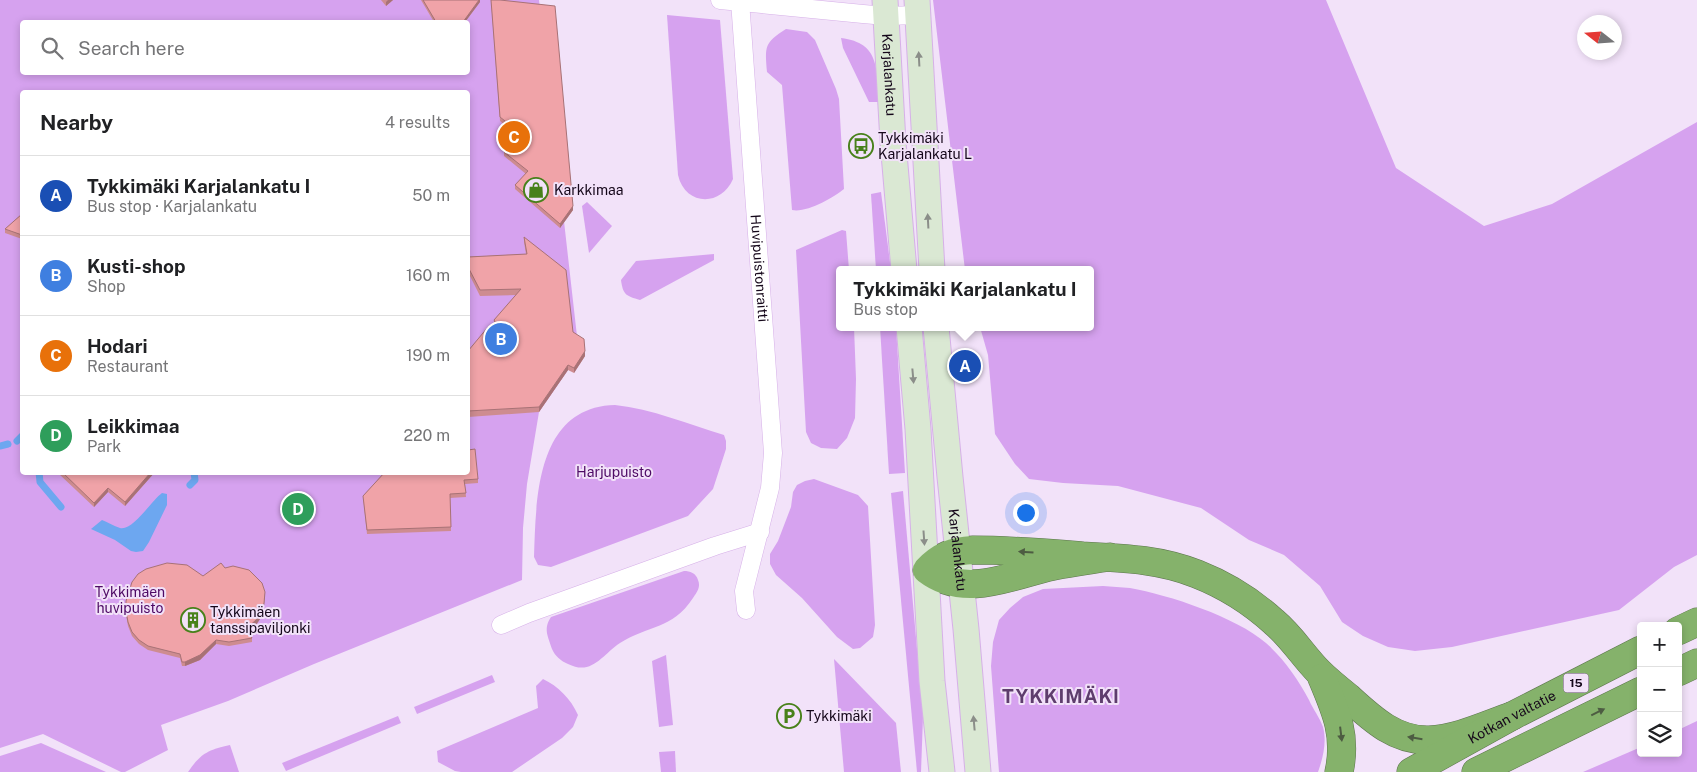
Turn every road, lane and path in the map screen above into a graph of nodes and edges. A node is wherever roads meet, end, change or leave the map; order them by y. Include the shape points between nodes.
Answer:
1 (720, 0) edge
2 (740, 2) junction
3 (917, 7) edge
4 (886, 8) edge
5 (904, 266) edge
6 (932, 266) edge
7 (909, 331) edge
8 (936, 331) edge
9 (760, 532) junction
10 (957, 551) junction
11 (1110, 558) junction
12 (927, 570) junction
13 (961, 584) junction
14 (746, 610) dead end
15 (1697, 622) edge
16 (501, 625) dead end
17 (1682, 629) edge
18 (1637, 652) edge
19 (1697, 663) edge
20 (1682, 670) edge
21 (1319, 672) junction
22 (1637, 693) edge
23 (1512, 716) junction
24 (1554, 734) junction
25 (942, 772) edge
26 (978, 772) edge
27 (1339, 772) edge
28 (1411, 772) edge
29 (1476, 772) edge
30 (1493, 772) edge

1 - 2 street
2 - 4 street via 830,12
2 - 9 street, Huvipuistonraitti via 773,453 770,488
3 - 4 street
6 -> 3 main road
4 - 5 main road, Karjalankatu
7 -> 12 main road
8 - 10 main road, Karjalankatu
9 - 14 street, Huvipuistonraitti via 744,591
9 - 16 street
11 -> 10 highway via 1014,551
10 - 12 highway via 935,561
10 - 13 main road, Karjalankatu
11 - 13 highway via 1074,562 997,582
11 - 21 highway via 1138,558 1167,564 1224,587 1274,621
12 - 13 highway via 936,578
12 - 25 main road via 932,681
26 -> 13 main road, Karjalankatu
15 - 17 highway
18 - 23 highway, Kotkan valtatie / 15
19 - 20 highway
23 -> 21 highway via 1450,737 1412,739 1382,726
21 -> 27 highway via 1336,710 1341,732
24 -> 22 highway
23 - 28 highway, Kotkan valtatie / 15
24 - 29 highway
24 - 30 highway

